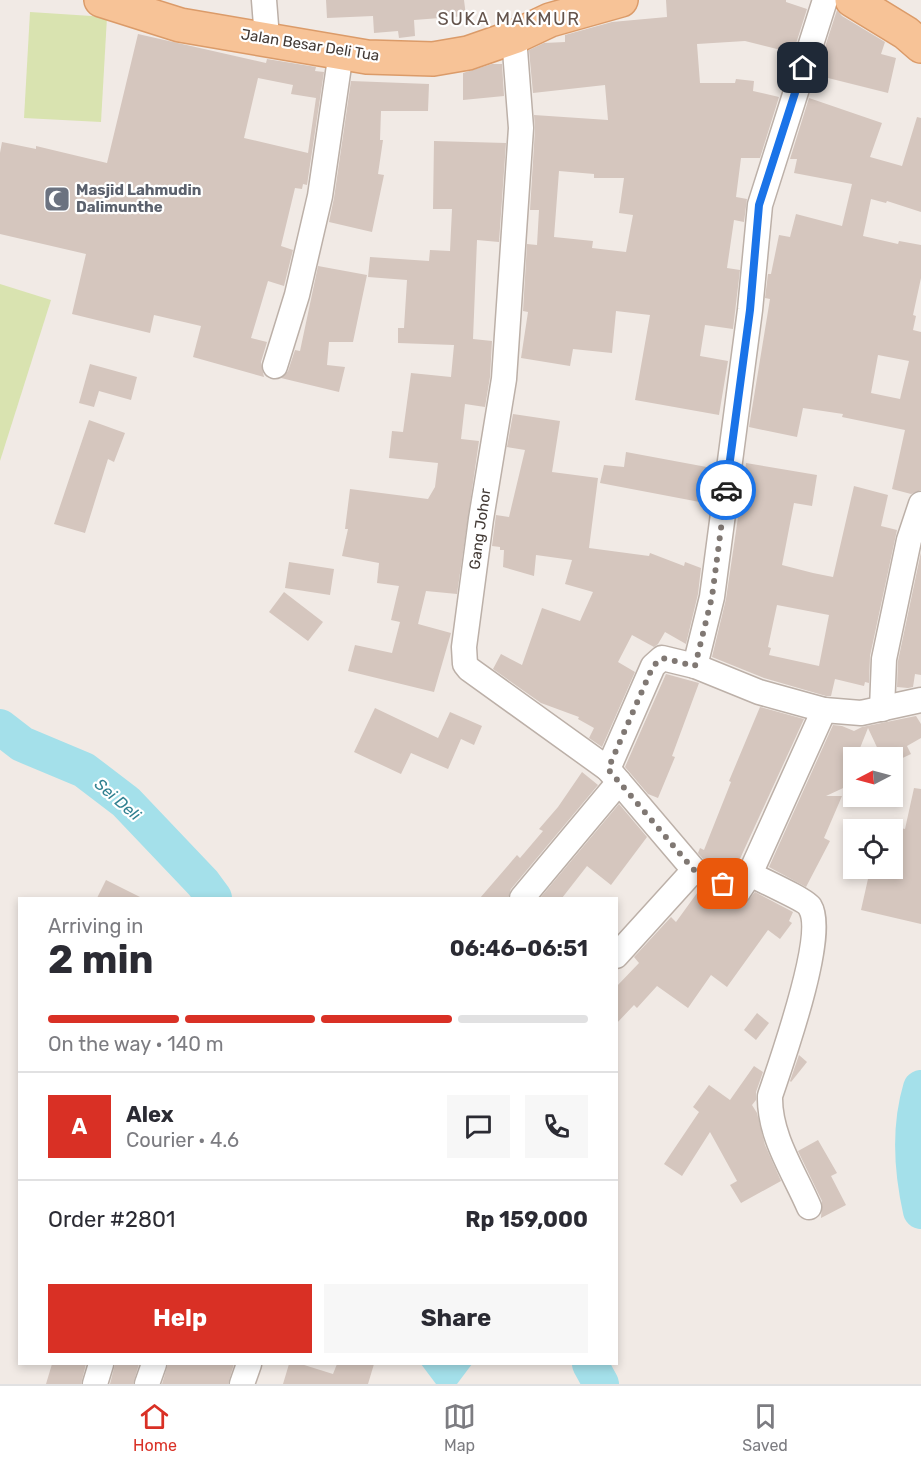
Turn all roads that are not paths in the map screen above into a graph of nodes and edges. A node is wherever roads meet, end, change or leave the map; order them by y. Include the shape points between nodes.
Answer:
1 (264, 0) edge
2 (621, 0) edge
3 (825, 0) edge
4 (852, 0) edge
5 (109, 1) edge
6 (549, 10) edge
7 (514, 37) junction
8 (267, 38) junction
9 (921, 46) edge
10 (341, 52) junction
11 (275, 366) dead end
12 (921, 504) edge
13 (695, 666) junction
14 (921, 700) edge
15 (882, 709) junction
16 (824, 710) junction
17 (613, 775) junction
18 (694, 870) junction
19 (744, 883) junction
20 (523, 897) edge
21 (618, 954) edge
22 (809, 1208) dead end
23 (101, 1365) edge
24 (154, 1365) edge
25 (249, 1365) edge
26 (95, 1384) edge
27 (147, 1384) edge
28 (242, 1384) edge

1 - 8 street
2 - 6 main road, Jalan Besar Deli Tua
3 - 13 street via 759,205 750,310 712,597
4 - 9 main road
5 - 8 main road, Jalan Besar Deli Tua via 180,25
6 - 7 main road, Jalan Besar Deli Tua
7 - 10 main road, Jalan Besar Deli Tua via 468,53 433,59
7 - 17 street, Gang Johor via 521,128 504,380 481,519 465,664
8 - 10 main road, Jalan Besar Deli Tua
10 - 11 street via 320,196 297,295
12 - 15 street via 909,540 884,659
13 - 16 street via 759,692
13 - 17 street via 662,658 653,666
14 - 15 street
15 - 16 street via 861,713
16 - 19 street
17 - 18 street, Gang Johor
17 - 20 street
18 - 19 street, Gang Johor
18 - 21 street
19 - 22 street, Gang Johor via 806,902 813,914 814,932 804,987 770,1096 779,1141
23 - 26 street
24 - 27 street
25 - 28 street

